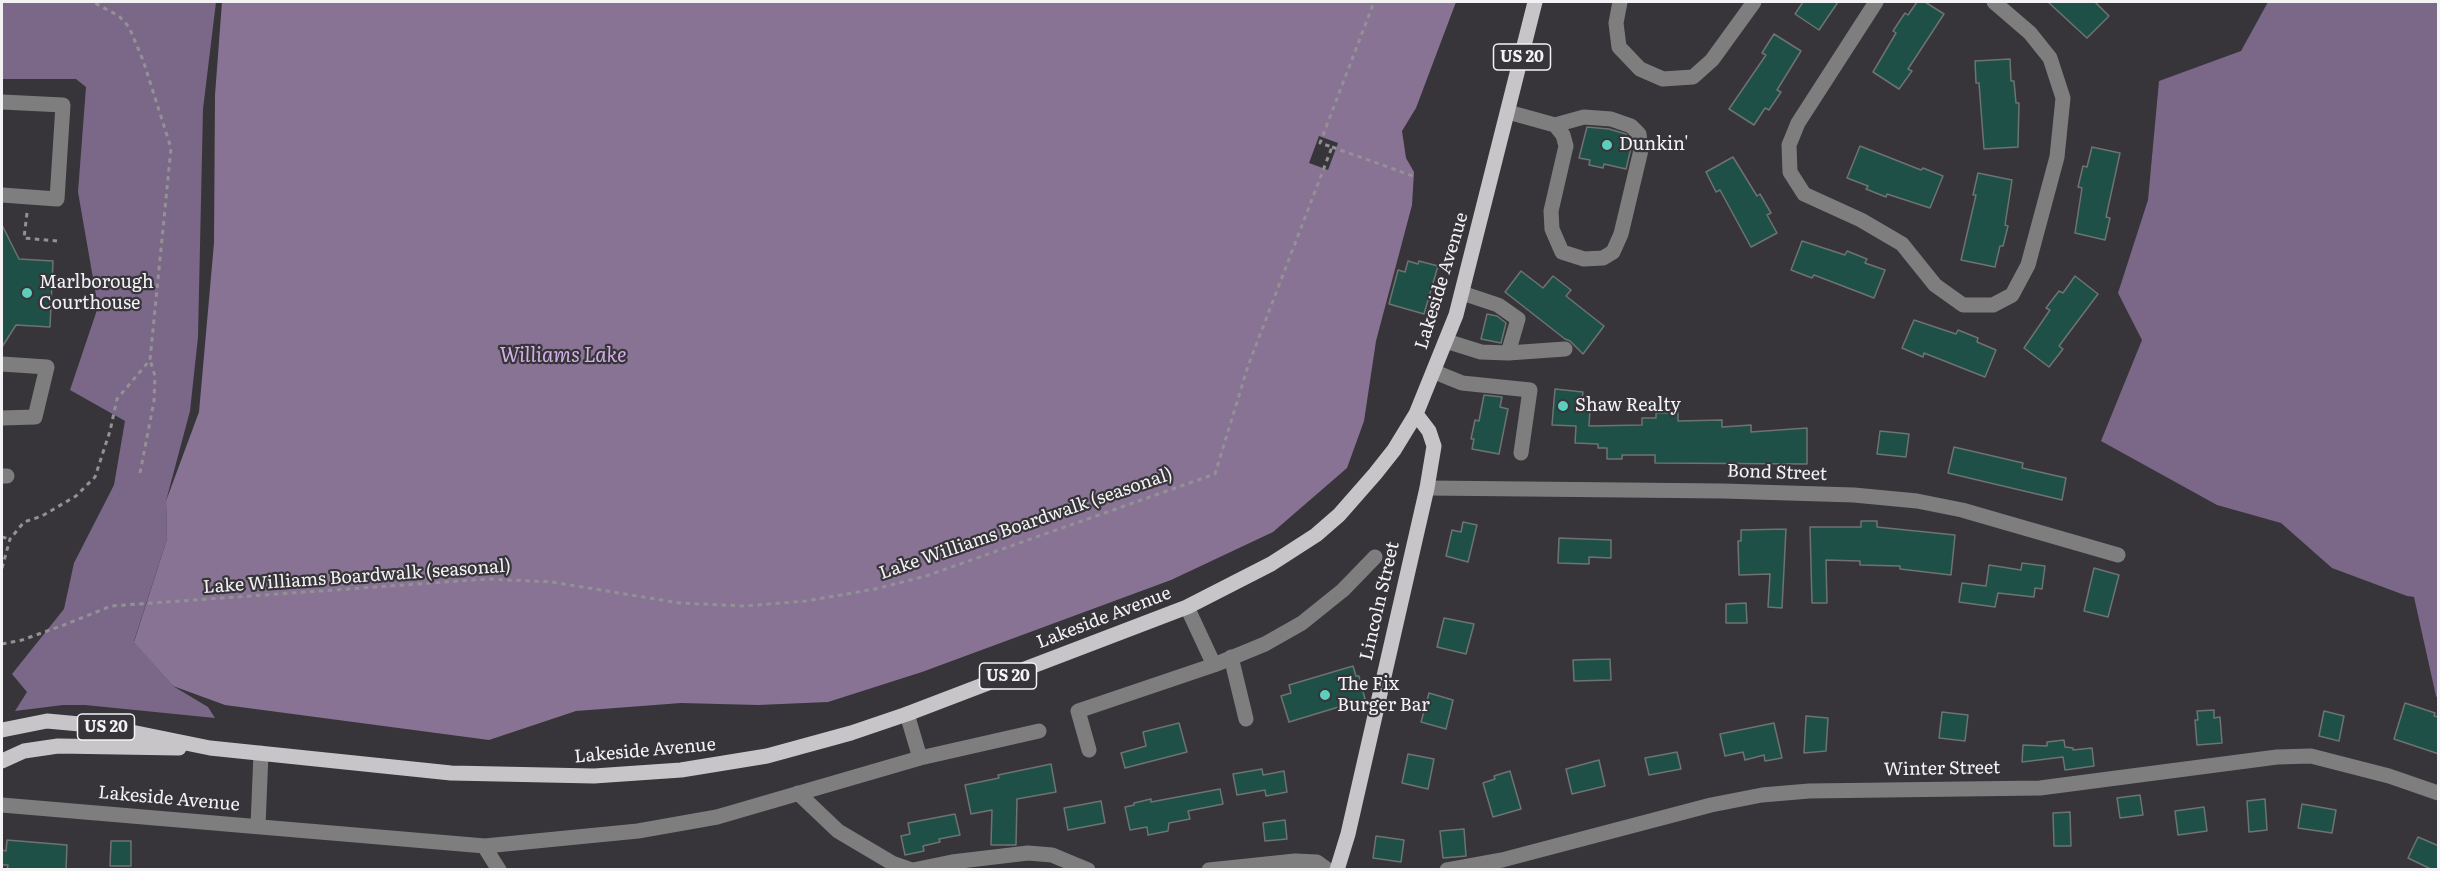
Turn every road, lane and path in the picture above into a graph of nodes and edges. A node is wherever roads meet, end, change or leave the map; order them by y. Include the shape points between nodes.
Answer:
1 (93, 2) edge
2 (1374, 2) edge
3 (1535, 2) edge
4 (1620, 2) edge
5 (1754, 2) edge
6 (1876, 2) edge
7 (1994, 2) edge
8 (2, 102) edge
9 (1508, 112) junction
10 (1555, 125) junction
11 (1332, 147) junction
12 (1413, 176) dead end
13 (2, 195) edge
14 (27, 212) dead end
15 (57, 241) dead end
16 (1462, 293) junction
17 (1446, 341) junction
18 (1566, 349) dead end
19 (1508, 353) junction
20 (150, 360) junction
21 (2, 364) edge
22 (1435, 372) junction
23 (1416, 414) junction
24 (2, 418) edge
25 (1521, 453) dead end
26 (140, 473) dead end
27 (1427, 488) junction
28 (2, 537) edge
29 (10, 538) junction
30 (2118, 555) dead end
31 (1375, 557) dead end
32 (2, 568) edge
33 (1187, 607) junction
34 (2, 644) edge
35 (1231, 657) junction
36 (1214, 665) junction
37 (908, 714) junction
38 (1246, 719) dead end
39 (2, 730) edge
40 (1039, 731) dead end
41 (210, 748) junction
42 (1089, 750) dead end
43 (261, 753) junction
44 (920, 758) junction
45 (2, 761) edge
46 (798, 793) junction
47 (2439, 793) edge
48 (2, 805) edge
49 (258, 826) junction
50 (483, 846) junction
51 (499, 870) edge
52 (912, 870) edge
53 (1088, 870) edge
54 (1209, 870) edge
55 (1328, 870) edge
56 (1336, 870) edge
57 (1448, 870) edge

1 - 20 path via 119,16 129,27 171,148
2 - 11 path via 1320,143
3 - 9 main road, Lakeside Avenue / US 20
4 - 5 street via 1616,23 1619,47 1640,69 1663,79 1692,77 1712,60
6 - 7 street via 1798,123 1789,145 1790,172 1804,194 1902,244 1935,285 1963,305 1993,305 2012,295 2028,265 2056,156 2062,98 2050,58 2030,33
8 - 13 street via 63,105 57,199
9 - 10 street
9 - 16 main road, Lakeside Avenue / US 20
10 - 10 street via 1584,117 1611,119 1631,126 1639,134 1641,150 1621,234 1613,252 1603,258 1584,259 1562,252 1552,229 1551,211 1566,146
11 - 12 path
11 - 34 path, Lake Williams Boardwalk (seasonal) via 1248,366 1215,474 926,576 806,601 744,606 680,603 552,582 488,579 111,606 43,633
14 - 15 path via 24,238
16 - 17 main road, Lakeside Avenue / US 20
16 - 19 street via 1498,305 1518,319
17 - 19 street via 1481,352
17 - 22 main road, Lakeside Avenue / US 20
18 - 19 street
20 - 26 path via 155,376 154,401
20 - 29 path via 117,399 95,477 76,496 24,522
21 - 24 street via 47,367 35,417
22 - 23 main road, Lakeside Avenue / US 20
22 - 25 street via 1462,383 1530,390
23 - 27 main road, Lincoln Street via 1434,446
23 - 33 main road, Lakeside Avenue / US 20 via 1394,450 1357,496 1316,535 1271,564
27 - 30 street, Bond Street via 1724,491 1917,501
27 - 56 main road, Lincoln Street via 1348,834
28 - 29 path
29 - 32 path
31 - 35 street via 1343,590 1302,623
33 - 36 street
33 - 37 main road, Lakeside Avenue / US 20
35 - 36 street
35 - 38 street
36 - 42 street via 1078,711
37 - 43 main road, Lakeside Avenue / US 20 via 767,756 638,774 546,777 451,773
37 - 44 street
39 - 41 main road, Lakeside Avenue / US 20 via 47,721 102,726
40 - 44 street, Lakeside Avenue
41 - 43 main road, Lakeside Avenue / US 20
41 - 45 main road, Lakeside Avenue / US 20 via 58,746 24,751
43 - 49 street
44 - 46 street, Lakeside Avenue
46 - 50 street, Lakeside Avenue via 717,817 638,831
46 - 52 street via 837,831 892,863
47 - 57 street, Winter Street via 2311,756 2040,788 1809,791 1710,805 1502,860
48 - 49 street, Lakeside Avenue
49 - 50 street, Lakeside Avenue
50 - 51 street
52 - 53 street via 1028,854 1052,855
54 - 55 street via 1295,861 1317,862

